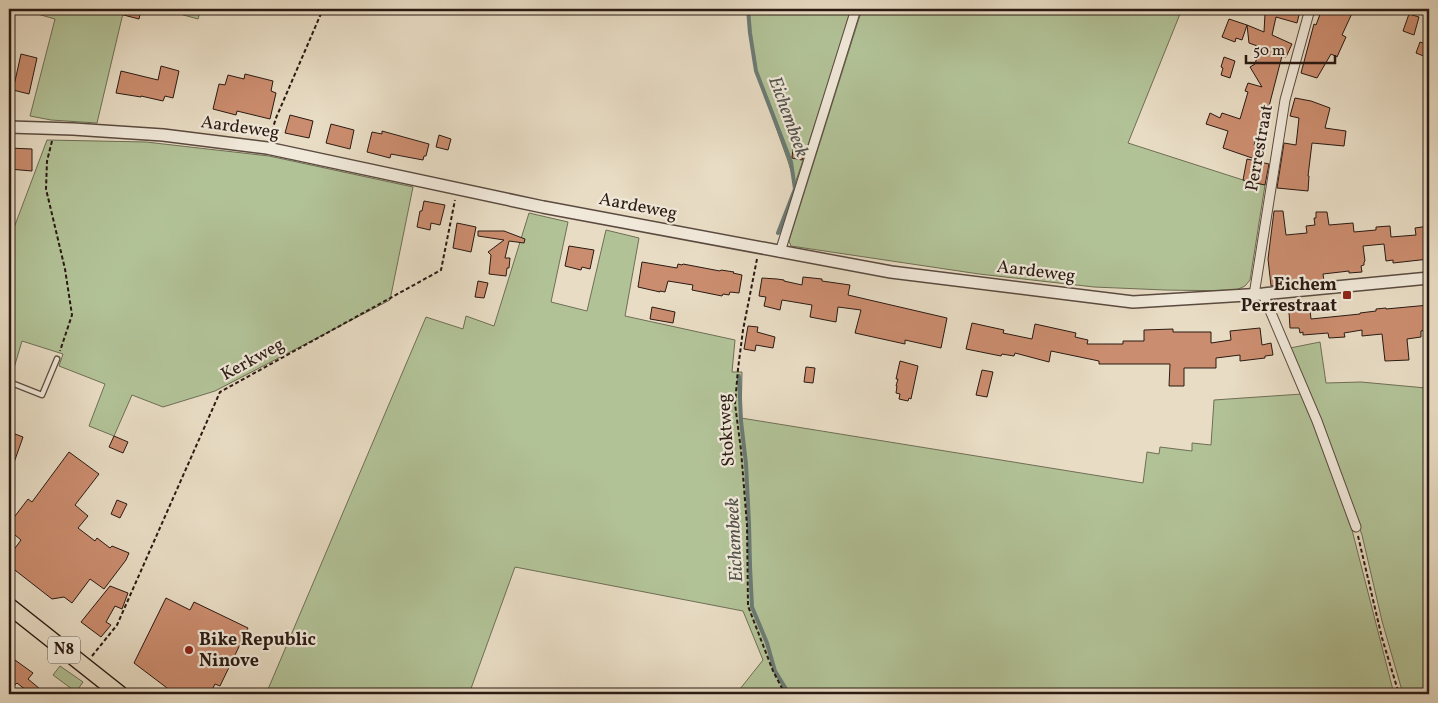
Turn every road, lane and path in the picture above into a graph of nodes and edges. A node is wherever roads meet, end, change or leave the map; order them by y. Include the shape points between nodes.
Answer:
1 (323, 9) edge
2 (856, 9) edge
3 (1310, 9) edge
4 (9, 128) edge
5 (54, 129) junction
6 (267, 148) junction
7 (457, 188) junction
8 (759, 248) junction
9 (780, 252) junction
10 (1429, 278) edge
11 (1259, 294) junction
12 (57, 359) joint
13 (9, 382) edge
14 (1356, 526) joint
15 (9, 606) edge
16 (9, 614) edge
17 (84, 666) junction
18 (110, 694) edge
19 (120, 694) edge
20 (785, 694) edge
21 (1399, 694) edge

1 - 6 path via 276,118
2 - 9 street
3 - 11 street, Perrestraat via 1285,100
4 - 5 street, Aardeweg
5 - 6 street, Aardeweg via 163,134
5 - 12 path via 46,189 72,315
6 - 7 street, Aardeweg
7 - 8 street, Aardeweg
7 - 17 path, Kerkweg via 441,270 220,392 117,625
8 - 9 street, Aardeweg
8 - 20 path, Stoktweg via 743,330 735,404 747,525 748,606
9 - 11 street, Aardeweg via 891,272 1134,302
10 - 11 street, Aardeweg
11 - 14 street via 1317,421
12 - 13 lane via 42,395
14 - 21 path via 1382,638
15 - 17 main road, N8
16 - 18 main road, N8
17 - 19 main road, N8

